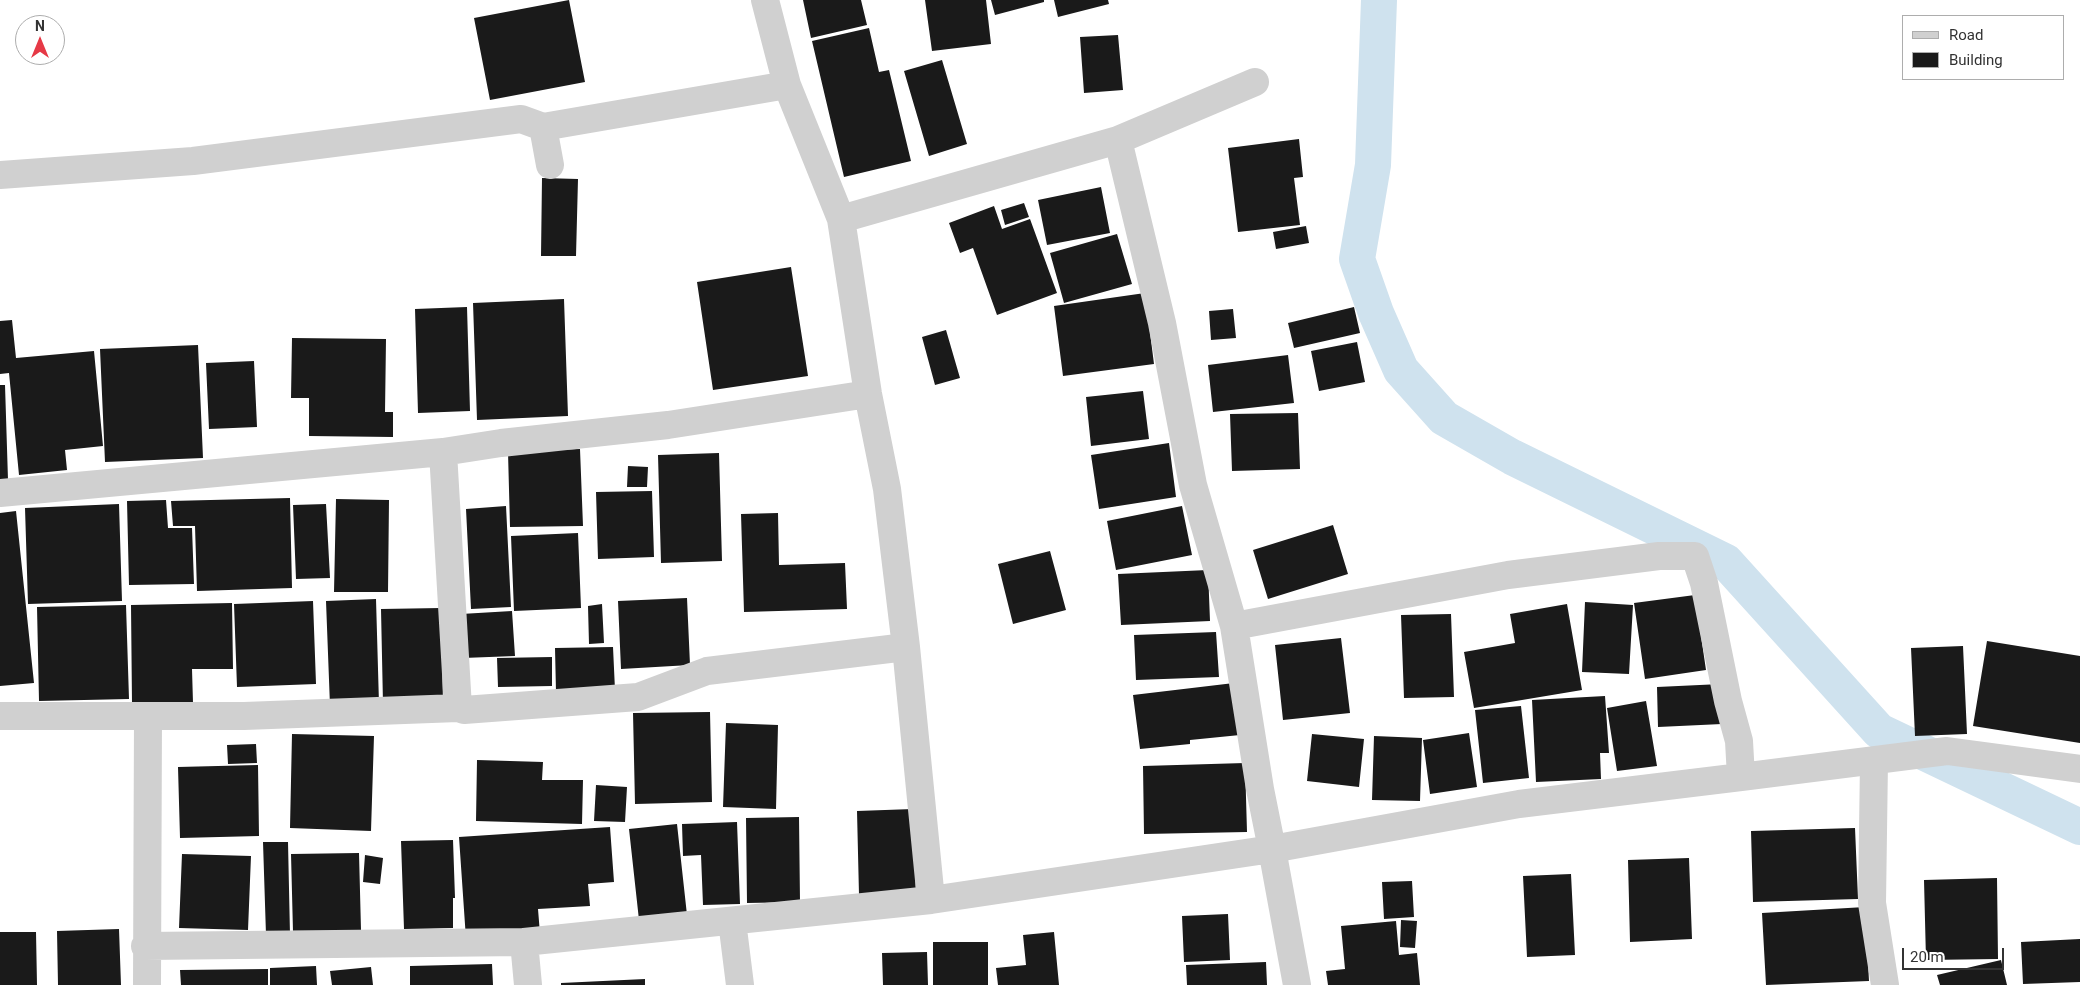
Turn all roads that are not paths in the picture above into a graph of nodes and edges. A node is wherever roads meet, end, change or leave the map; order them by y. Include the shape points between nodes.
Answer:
1 (765, 0) edge
2 (1256, 82) dead end
3 (787, 85) junction
4 (543, 127) junction
5 (1118, 140) junction
6 (550, 165) dead end
7 (0, 176) edge
8 (841, 219) junction
9 (868, 394) junction
10 (443, 452) junction
11 (0, 493) edge
12 (1234, 626) junction
13 (906, 647) junction
14 (458, 708) junction
15 (0, 716) edge
16 (148, 716) junction
17 (1876, 760) junction
18 (2080, 769) edge
19 (1741, 777) junction
20 (1272, 849) junction
21 (931, 900) junction
22 (732, 921) junction
23 (524, 942) junction
24 (145, 946) junction
25 (146, 985) edge
26 (528, 985) edge
27 (740, 985) edge
28 (1297, 985) edge
29 (1885, 985) edge

1 - 3 street
2 - 5 street
3 - 4 street
3 - 8 street
4 - 6 street
4 - 7 street via 521,118 193,161
5 - 8 street
5 - 12 street via 1162,323 1193,485
8 - 9 street
9 - 10 street via 668,425
9 - 13 street via 887,490
10 - 11 street
10 - 14 street
12 - 19 street via 1508,575 1659,556 1695,556 1704,582 1739,741
12 - 20 street
13 - 14 street via 707,671 638,697
13 - 21 street
14 - 16 street
15 - 16 street
16 - 24 street
17 - 18 street via 1947,751
17 - 19 street
17 - 29 street via 1872,903
19 - 20 street via 1520,804
20 - 21 street
20 - 28 street
21 - 22 street
22 - 23 street
22 - 27 street
23 - 24 street
23 - 26 street
24 - 25 street

